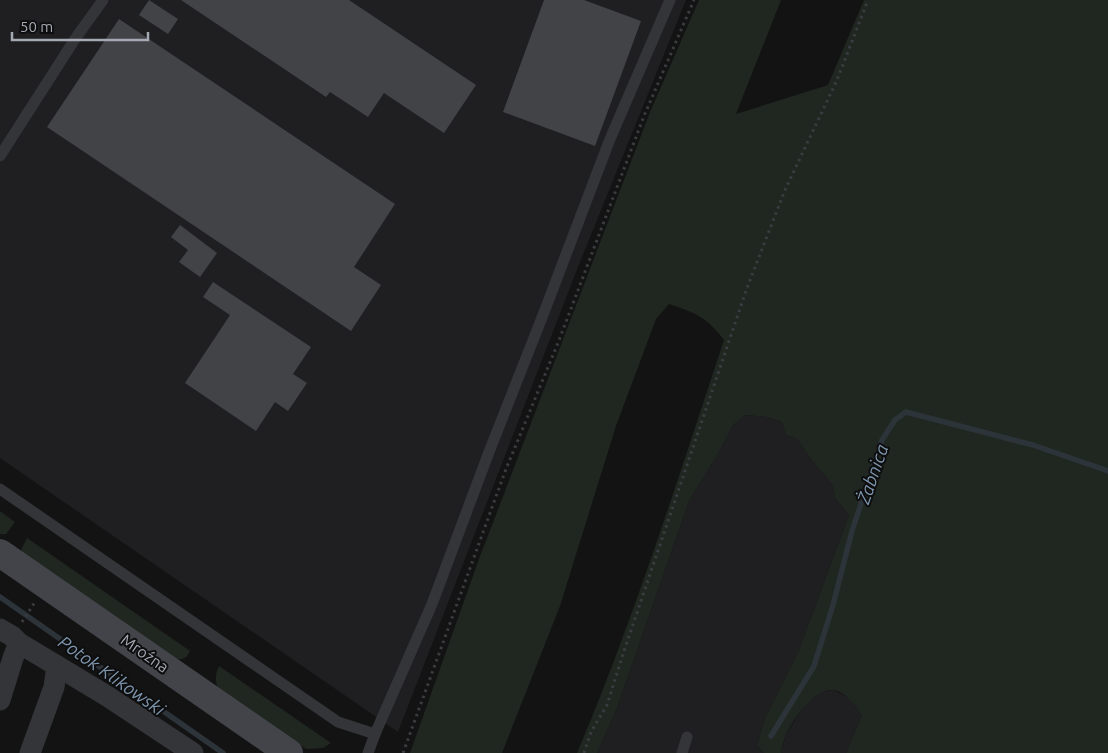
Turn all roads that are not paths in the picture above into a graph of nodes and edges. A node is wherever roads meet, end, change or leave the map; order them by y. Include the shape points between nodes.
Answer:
1 (103, 0) edge
2 (670, 0) edge
3 (0, 156) edge
4 (0, 489) edge
5 (0, 552) edge
6 (0, 629) edge
7 (19, 643) junction
8 (57, 666) junction
9 (0, 700) edge
10 (375, 734) junction
11 (687, 737) dead end
12 (30, 753) edge
13 (193, 753) edge
14 (289, 753) edge
15 (368, 753) edge
16 (682, 753) edge

1 - 3 lane
2 - 10 lane via 610,138 432,604
4 - 10 lane via 338,722
5 - 14 main road, Mroźna
6 - 7 street
7 - 8 street
7 - 9 street
8 - 12 street via 54,687
8 - 13 street
10 - 15 lane
11 - 16 lane

